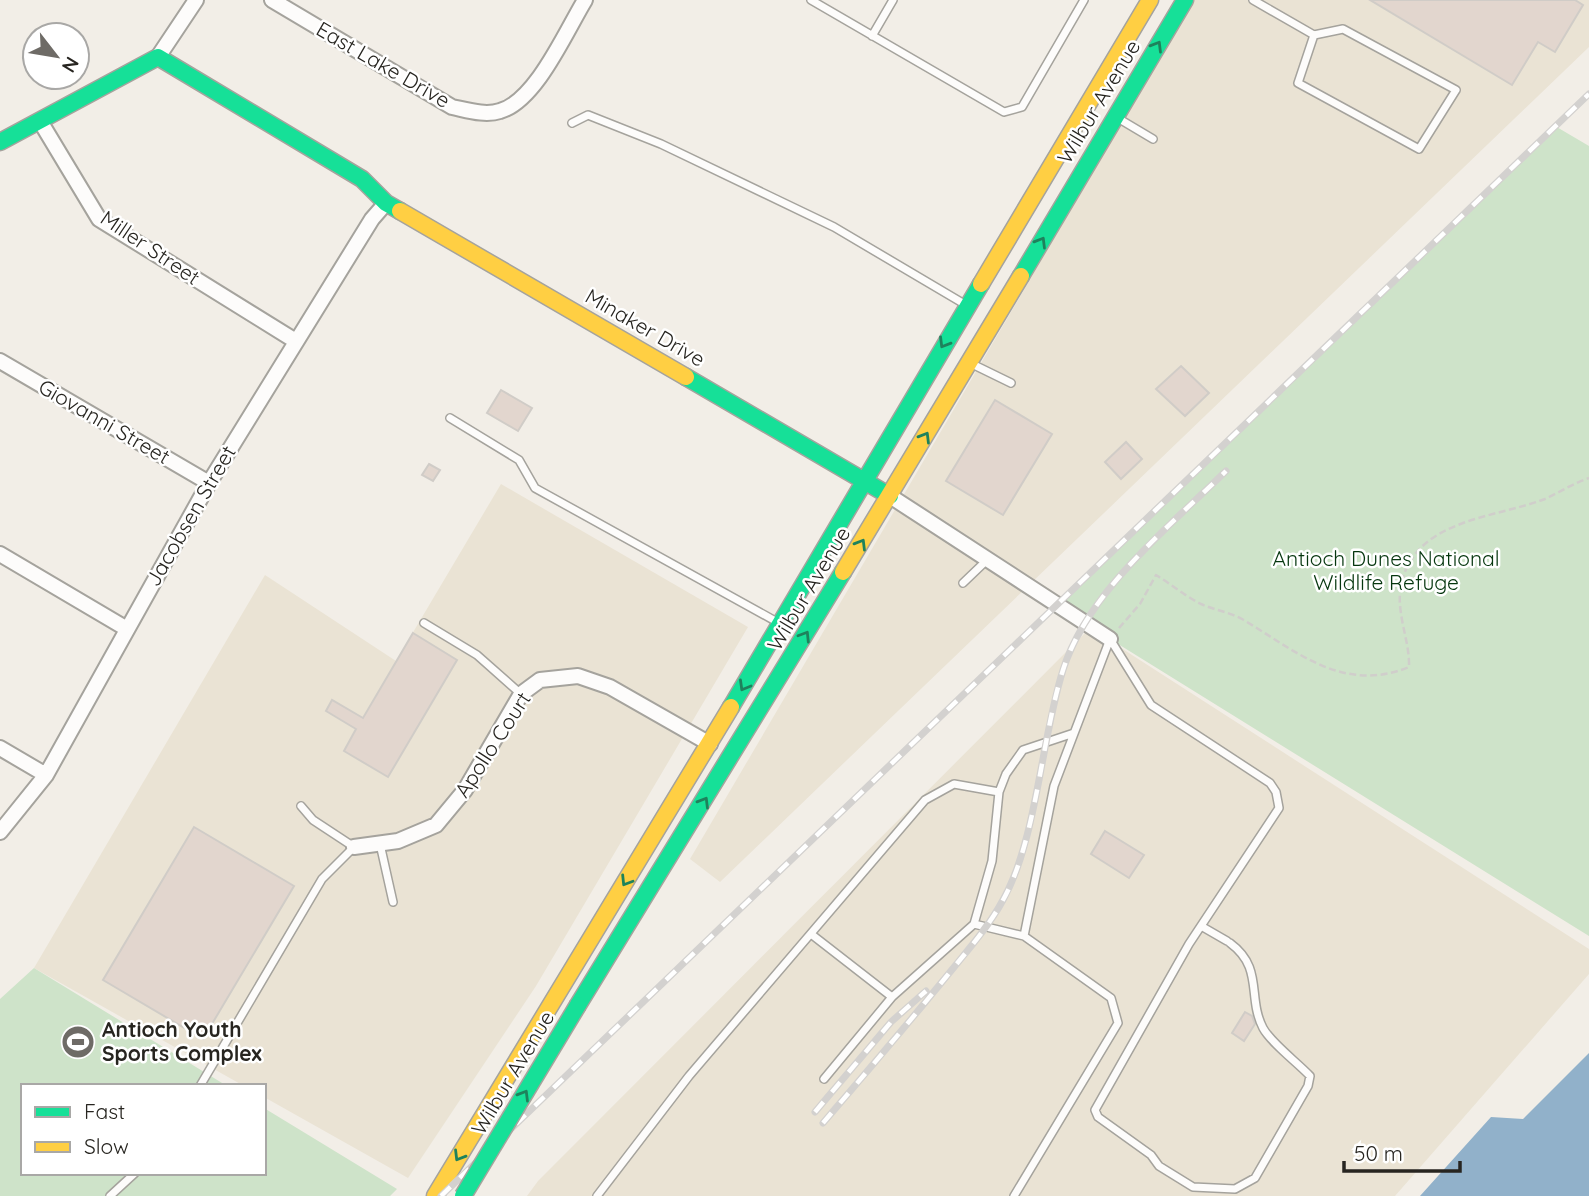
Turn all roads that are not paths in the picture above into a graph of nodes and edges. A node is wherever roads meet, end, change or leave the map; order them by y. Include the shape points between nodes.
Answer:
1 (196, 0) edge
2 (272, 0) edge
3 (585, 0) edge
4 (811, 0) edge
5 (893, 0) edge
6 (1084, 0) edge
7 (1150, 0) edge
8 (1185, 0) edge
9 (1252, 0) edge
10 (1314, 35) junction
11 (872, 36) junction
12 (1129, 36) junction
13 (158, 57) junction
14 (1115, 117) junction
15 (40, 121) junction
16 (572, 123) dead end
17 (1153, 139) dead end
18 (0, 142) edge
19 (386, 203) junction
20 (967, 305) junction
21 (294, 340) junction
22 (0, 361) edge
23 (969, 362) junction
24 (1010, 383) dead end
25 (450, 418) dead end
26 (864, 479) junction
27 (209, 483) junction
28 (890, 496) junction
29 (0, 554) edge
30 (987, 559) junction
31 (963, 583) dead end
32 (424, 623) dead end
33 (780, 624) junction
34 (127, 629) junction
35 (1110, 639) junction
36 (520, 694) junction
37 (1074, 733) junction
38 (710, 744) junction
39 (0, 748) edge
40 (731, 757) junction
41 (46, 775) junction
42 (999, 792) junction
43 (301, 806) dead end
44 (0, 832) edge
45 (380, 844) junction
46 (354, 847) junction
47 (394, 902) dead end
48 (974, 924) junction
49 (1201, 926) junction
50 (811, 934) junction
51 (1024, 936) junction
52 (892, 998) junction
53 (824, 1079) dead end
54 (201, 1084) edge
55 (133, 1175) edge
56 (110, 1196) edge
57 (435, 1196) edge
58 (463, 1196) edge
59 (597, 1196) edge
60 (1014, 1196) edge

1 - 13 street
2 - 3 street, East Lake Drive via 452,107 477,112 499,112 519,102
4 - 11 lane
5 - 11 lane
6 - 11 lane via 1023,107 1014,112 993,108
7 - 12 main road, Wilbur Avenue
14 -> 8 main road, Wilbur Avenue
9 - 10 lane
10 - 10 lane via 1343,29 1456,90 1419,149 1298,83
12 - 14 main road via 1125,65 1109,92
12 - 20 main road, Wilbur Avenue
13 - 15 main road
13 - 19 main road, Minaker Drive via 362,179
14 - 17 lane
23 -> 14 main road, Wilbur Avenue
15 - 18 main road
15 - 21 street, Miller Street via 99,219
16 - 20 lane via 588,115 661,144 834,227
19 - 21 street, Jacobsen Street
19 - 26 main road, Minaker Drive
20 -> 26 main road, Wilbur Avenue
21 - 27 street, Jacobsen Street
22 - 27 street, Giovanni Street
23 - 24 lane
28 -> 23 main road, Wilbur Avenue
25 - 33 lane via 519,460 535,488
26 - 28 main road, Minaker Drive
26 - 33 main road, Wilbur Avenue
27 - 34 street, Jacobsen Street
28 - 30 street, Minaker Drive
40 -> 28 main road, Wilbur Avenue
29 - 34 street
30 - 31 lane
30 - 35 street, Minaker Drive
32 - 36 lane via 477,655
33 -> 38 main road, Wilbur Avenue
34 - 41 street, Jacobsen Street
35 - 37 lane
35 - 49 lane via 1151,705 1270,783 1276,792 1279,808
36 - 38 street, Apollo Court via 540,680 578,676 610,687
36 - 45 street, Apollo Court via 465,790 436,825
37 - 42 lane via 1023,750
37 - 51 lane via 1054,786
38 - 40 main road
38 -> 57 main road, Wilbur Avenue
39 - 41 street
58 -> 40 main road, Wilbur Avenue, bridge
41 - 44 street, Jacobsen Street
42 - 48 lane via 992,861
42 - 50 lane via 954,785 925,800
43 - 46 lane via 313,820
45 - 46 street, Apollo Court
45 - 47 lane
46 - 54 lane via 322,879
48 - 51 lane
48 - 52 lane
49 - 49 lane via 1095,1110 1159,1166 1199,1188 1235,1189 1255,1178 1310,1076 1264,1029 1246,957
50 - 52 lane
50 - 59 lane via 689,1076
51 - 60 lane via 1111,998 1118,1023
52 - 53 lane
55 - 56 lane

